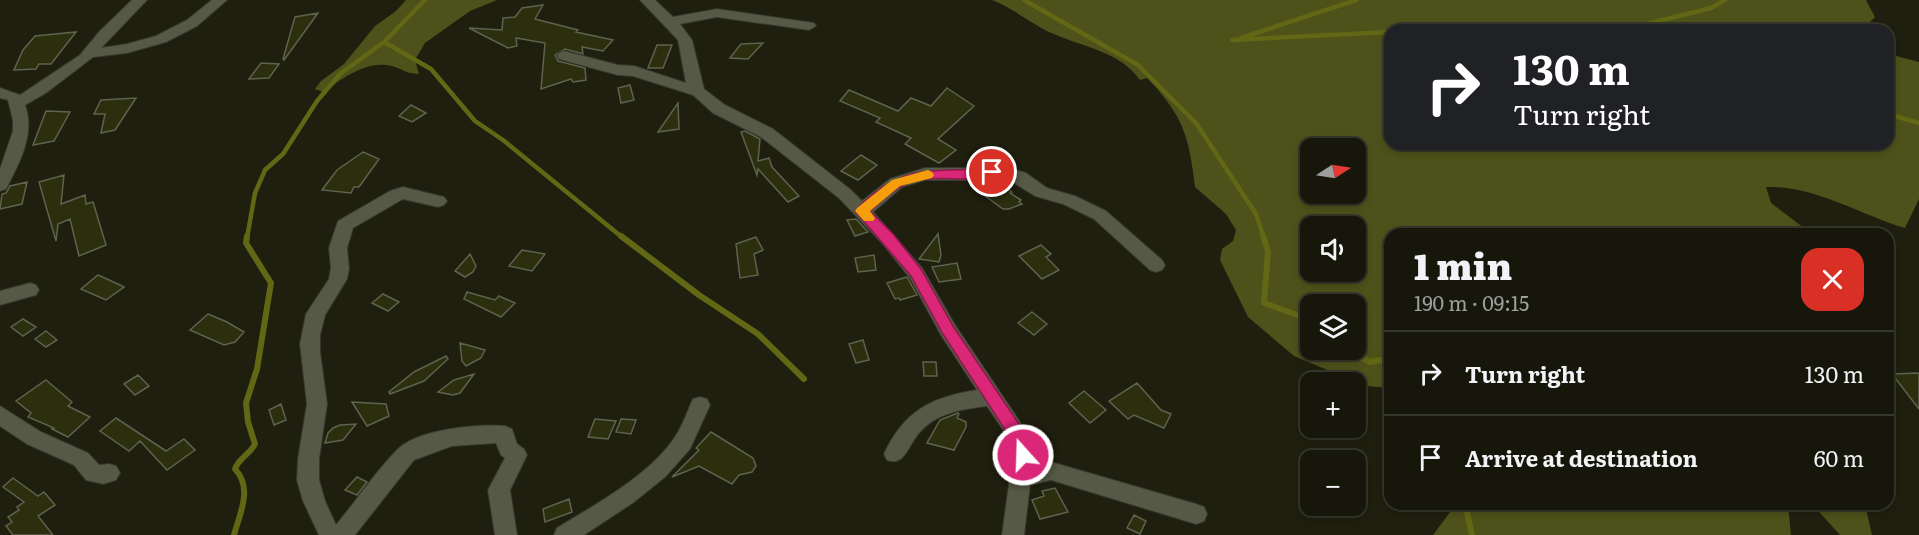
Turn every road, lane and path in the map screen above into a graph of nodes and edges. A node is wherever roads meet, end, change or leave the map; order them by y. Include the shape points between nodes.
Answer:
1 (140, 0) edge
2 (220, 0) edge
3 (647, 0) edge
4 (669, 21) junction
5 (809, 26) dead end
6 (91, 53) junction
7 (564, 56) dead end
8 (698, 92) junction
9 (0, 93) edge
10 (17, 103) junction
11 (0, 185) edge
12 (438, 201) dead end
13 (862, 211) junction
14 (1156, 265) dead end
15 (30, 290) dead end
16 (0, 298) edge
17 (992, 397) junction
18 (700, 405) dead end
19 (0, 415) edge
20 (894, 454) dead end
21 (109, 473) dead end
22 (1020, 479) junction
23 (1196, 514) dead end
24 (330, 535) edge
25 (342, 535) edge
26 (506, 535) edge
27 (565, 535) edge
28 (1013, 535) edge

1 - 6 street
2 - 6 street via 161,40 127,50
3 - 4 street
4 - 5 street via 717,13
4 - 8 street via 685,40
6 - 10 street
7 - 8 street via 643,73
8 - 13 street via 719,109 767,133
9 - 10 street via 14,97
10 - 11 street via 22,120 19,142
12 - 24 street via 403,193 344,225 345,233 339,243 342,271 315,314 309,359 317,393 317,420 308,479
13 - 14 street via 896,183 925,174 1009,174 1041,192 1100,215
13 - 17 street via 916,273
15 - 16 street
17 - 20 street via 962,400 933,409 908,430
17 - 22 street via 1020,444
18 - 27 street via 672,457
19 - 21 street via 34,438 81,459 93,473
22 - 23 street via 1051,471
22 - 28 street
25 - 26 street via 407,454 452,436 489,434 505,435 508,449 517,455 499,490

